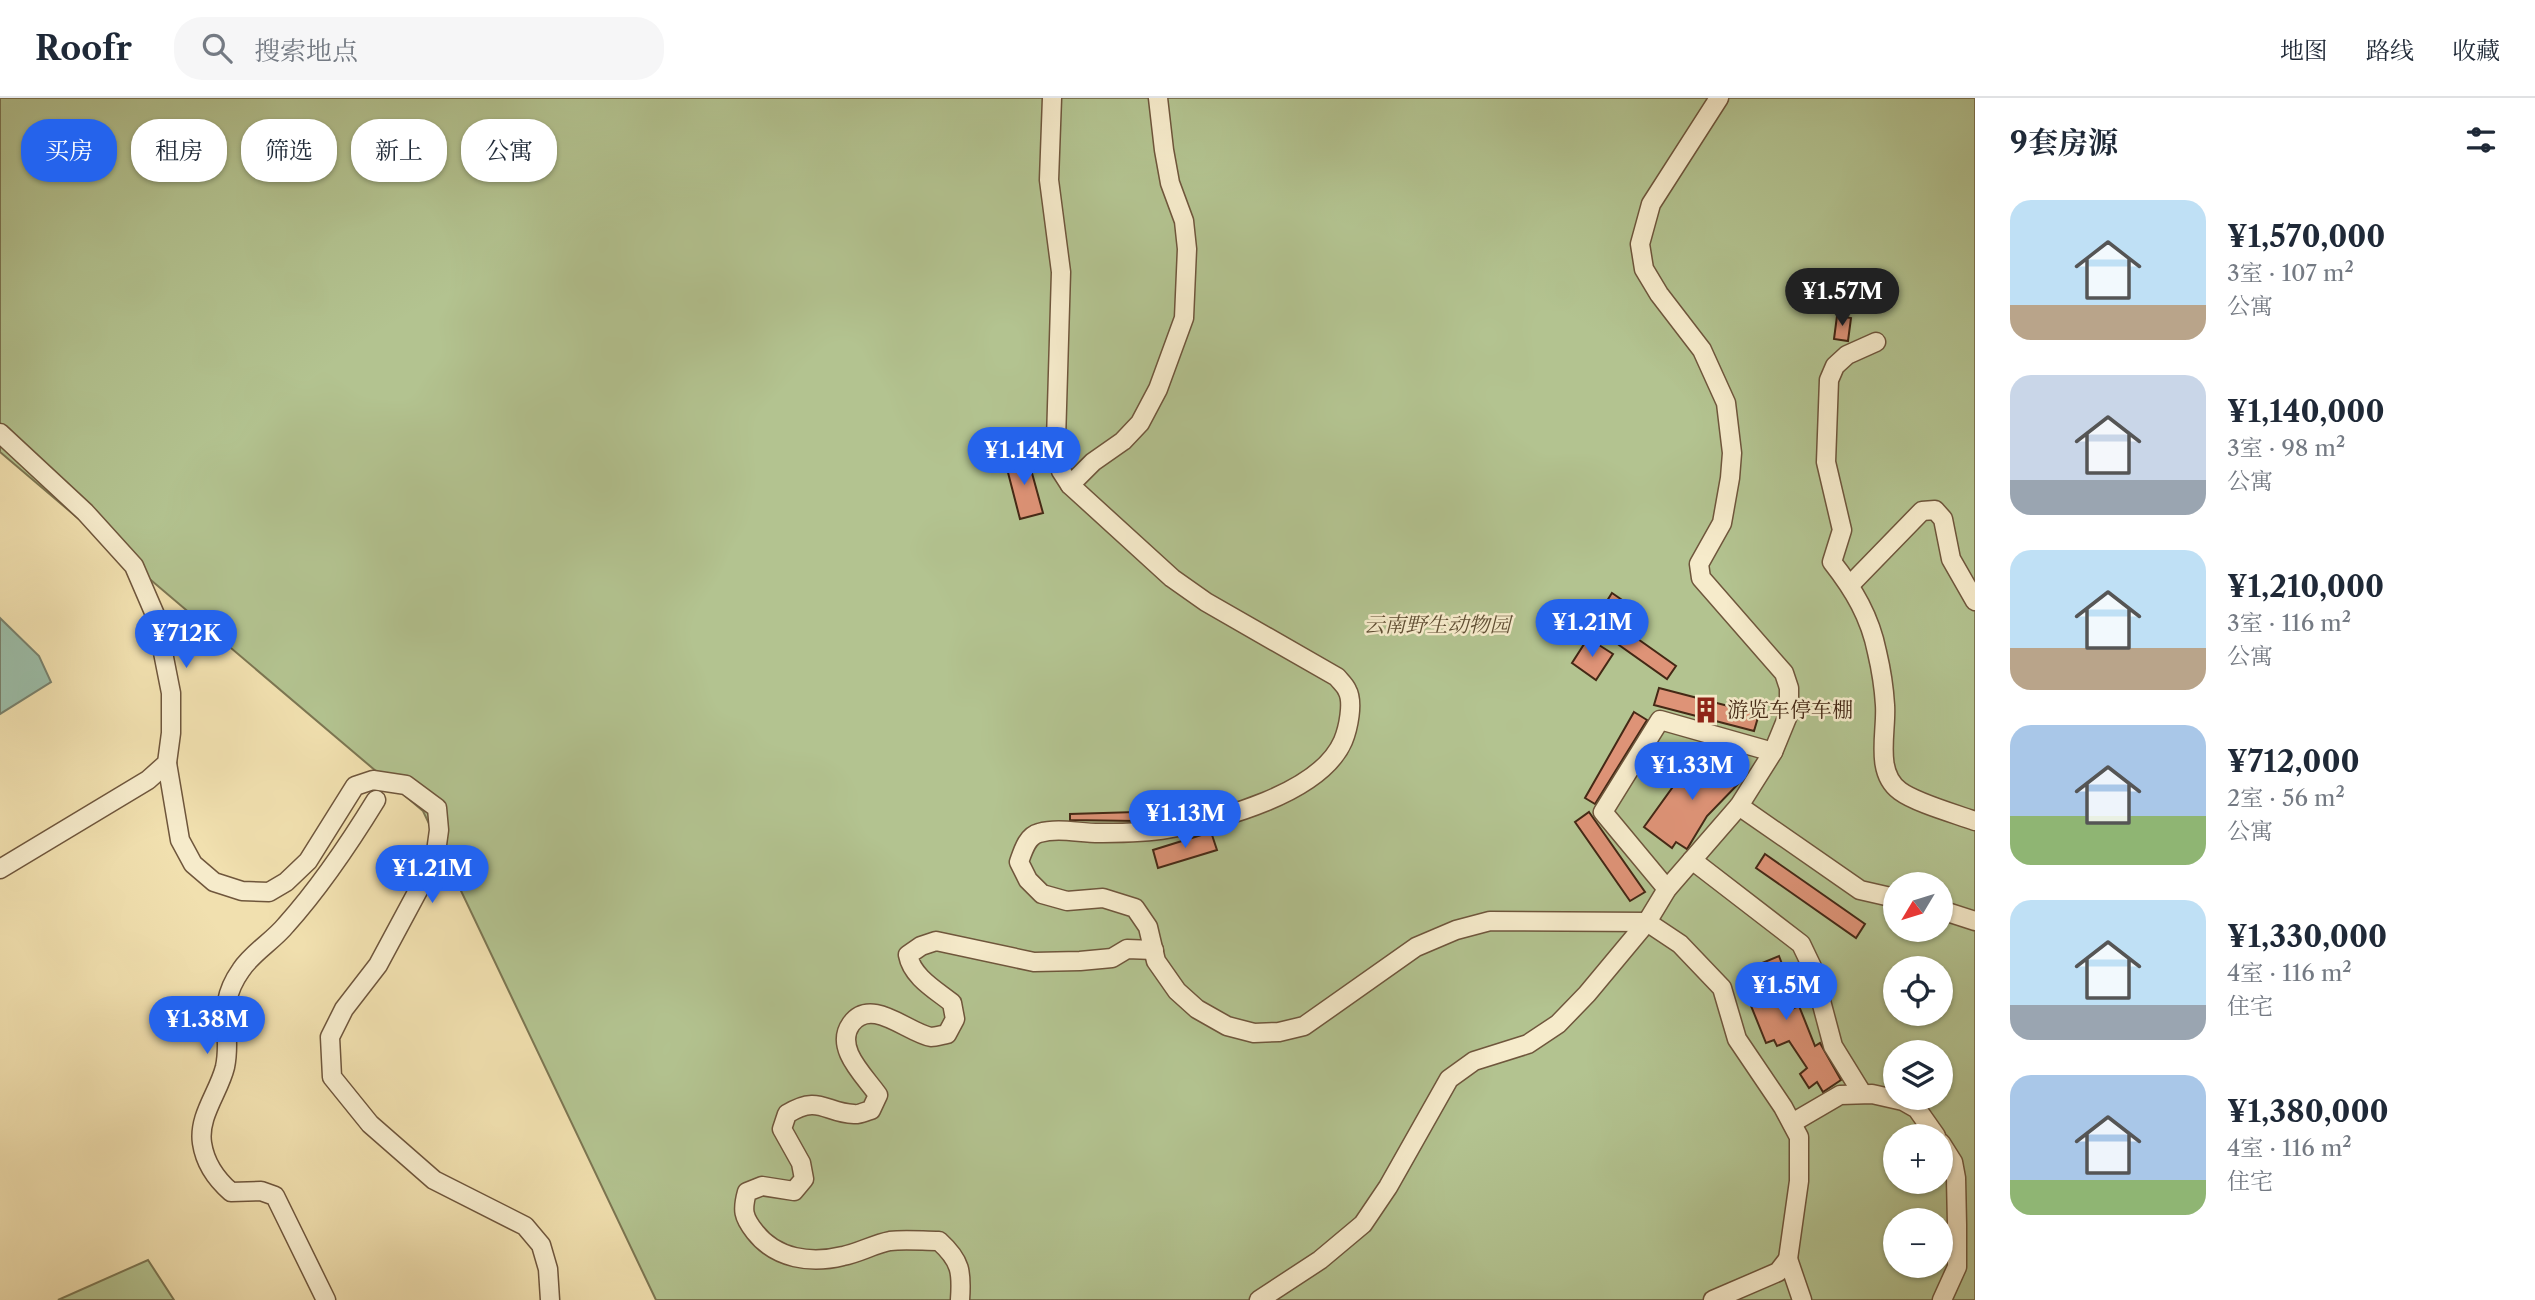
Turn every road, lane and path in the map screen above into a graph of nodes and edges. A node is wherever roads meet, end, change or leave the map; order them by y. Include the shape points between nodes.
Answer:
1 (1052, 98) edge
2 (1158, 98) edge
3 (1719, 98) edge
4 (1877, 342) dead end
5 (0, 433) edge
6 (1070, 485) junction
7 (1850, 585) junction
8 (1975, 601) edge
9 (1773, 752) junction
10 (167, 763) junction
11 (376, 800) dead end
12 (1739, 806) junction
13 (1975, 821) edge
14 (1692, 860) junction
15 (0, 869) edge
16 (1667, 889) junction
17 (1883, 895) edge
18 (1953, 914) edge
19 (1975, 921) edge
20 (1647, 922) junction
21 (1154, 950) junction
22 (1862, 1093) junction
23 (1791, 1123) junction
24 (1928, 1124) edge
25 (1953, 1162) edge
26 (1787, 1259) junction
27 (326, 1300) edge
28 (550, 1300) edge
29 (960, 1300) edge
30 (1259, 1300) edge
31 (1713, 1300) edge
32 (1802, 1300) edge
33 (1942, 1300) edge

1 - 6 street via 1049,180 1061,272 1056,440 1061,471
2 - 6 street via 1170,183 1184,221 1184,318 1140,423
3 - 9 street via 1651,204 1640,244 1644,269 1703,350 1726,403 1732,453 1723,523 1699,564 1701,578 1784,673 1789,713
4 - 7 street via 1847,355 1829,380 1826,462 1842,530 1832,562
5 - 10 street via 85,512 134,566 156,617 171,692
6 - 21 street via 1172,578 1206,603 1337,677 1349,692 1347,733 1338,753 1315,774 1277,796 1165,830 1059,830 1036,833 1025,844 1019,862 1042,894 1067,901 1103,898 1135,908 1148,927
7 - 8 street via 1922,511 1935,510 1943,519 1951,559
7 - 13 street via 1866,613 1877,652 1888,778 1900,791
9 - 12 street
9 - 16 street via 1660,720 1603,812
10 - 15 street via 148,780
10 - 28 street via 180,839 193,864 214,882 242,891 269,892 286,882 308,861 355,786 373,780 406,785 438,808 435,859 378,965 344,1009 330,1037 332,1077 370,1125 434,1180 525,1226 541,1245
11 - 27 street via 316,891 241,969 225,1012 225,1069 202,1126 206,1157 219,1182 231,1192 261,1191 275,1196
12 - 14 street
12 - 17 street via 1860,890
14 - 16 street
14 - 22 street via 1801,944 1833,1046
16 - 20 street
18 - 19 street
20 - 21 street via 1490,921 1457,930 1416,947 1304,1026 1279,1032 1254,1033 1227,1026 1197,1009 1177,991 1156,961
20 - 23 street via 1681,944 1722,988 1737,1039
20 - 30 street via 1558,1024 1528,1044 1474,1061 1449,1079 1363,1224 1320,1260
21 - 29 street via 1127,949 1112,958 1034,962 936,941 921,946 908,955 909,965 952,1003 955,1019 947,1034 931,1037 882,1015 867,1014 853,1021 845,1035 847,1052 878,1095 871,1110 855,1115 801,1105 787,1114 782,1129 801,1163 804,1180 794,1191 762,1186 747,1192 743,1208 764,1243 803,1260 842,1257 891,1241 939,1241 960,1266
22 - 23 street via 1840,1095
22 - 24 street via 1903,1101 1917,1109
23 - 26 street via 1799,1137 1799,1181
25 - 33 street via 1957,1267
26 - 31 street via 1778,1272
26 - 32 street

